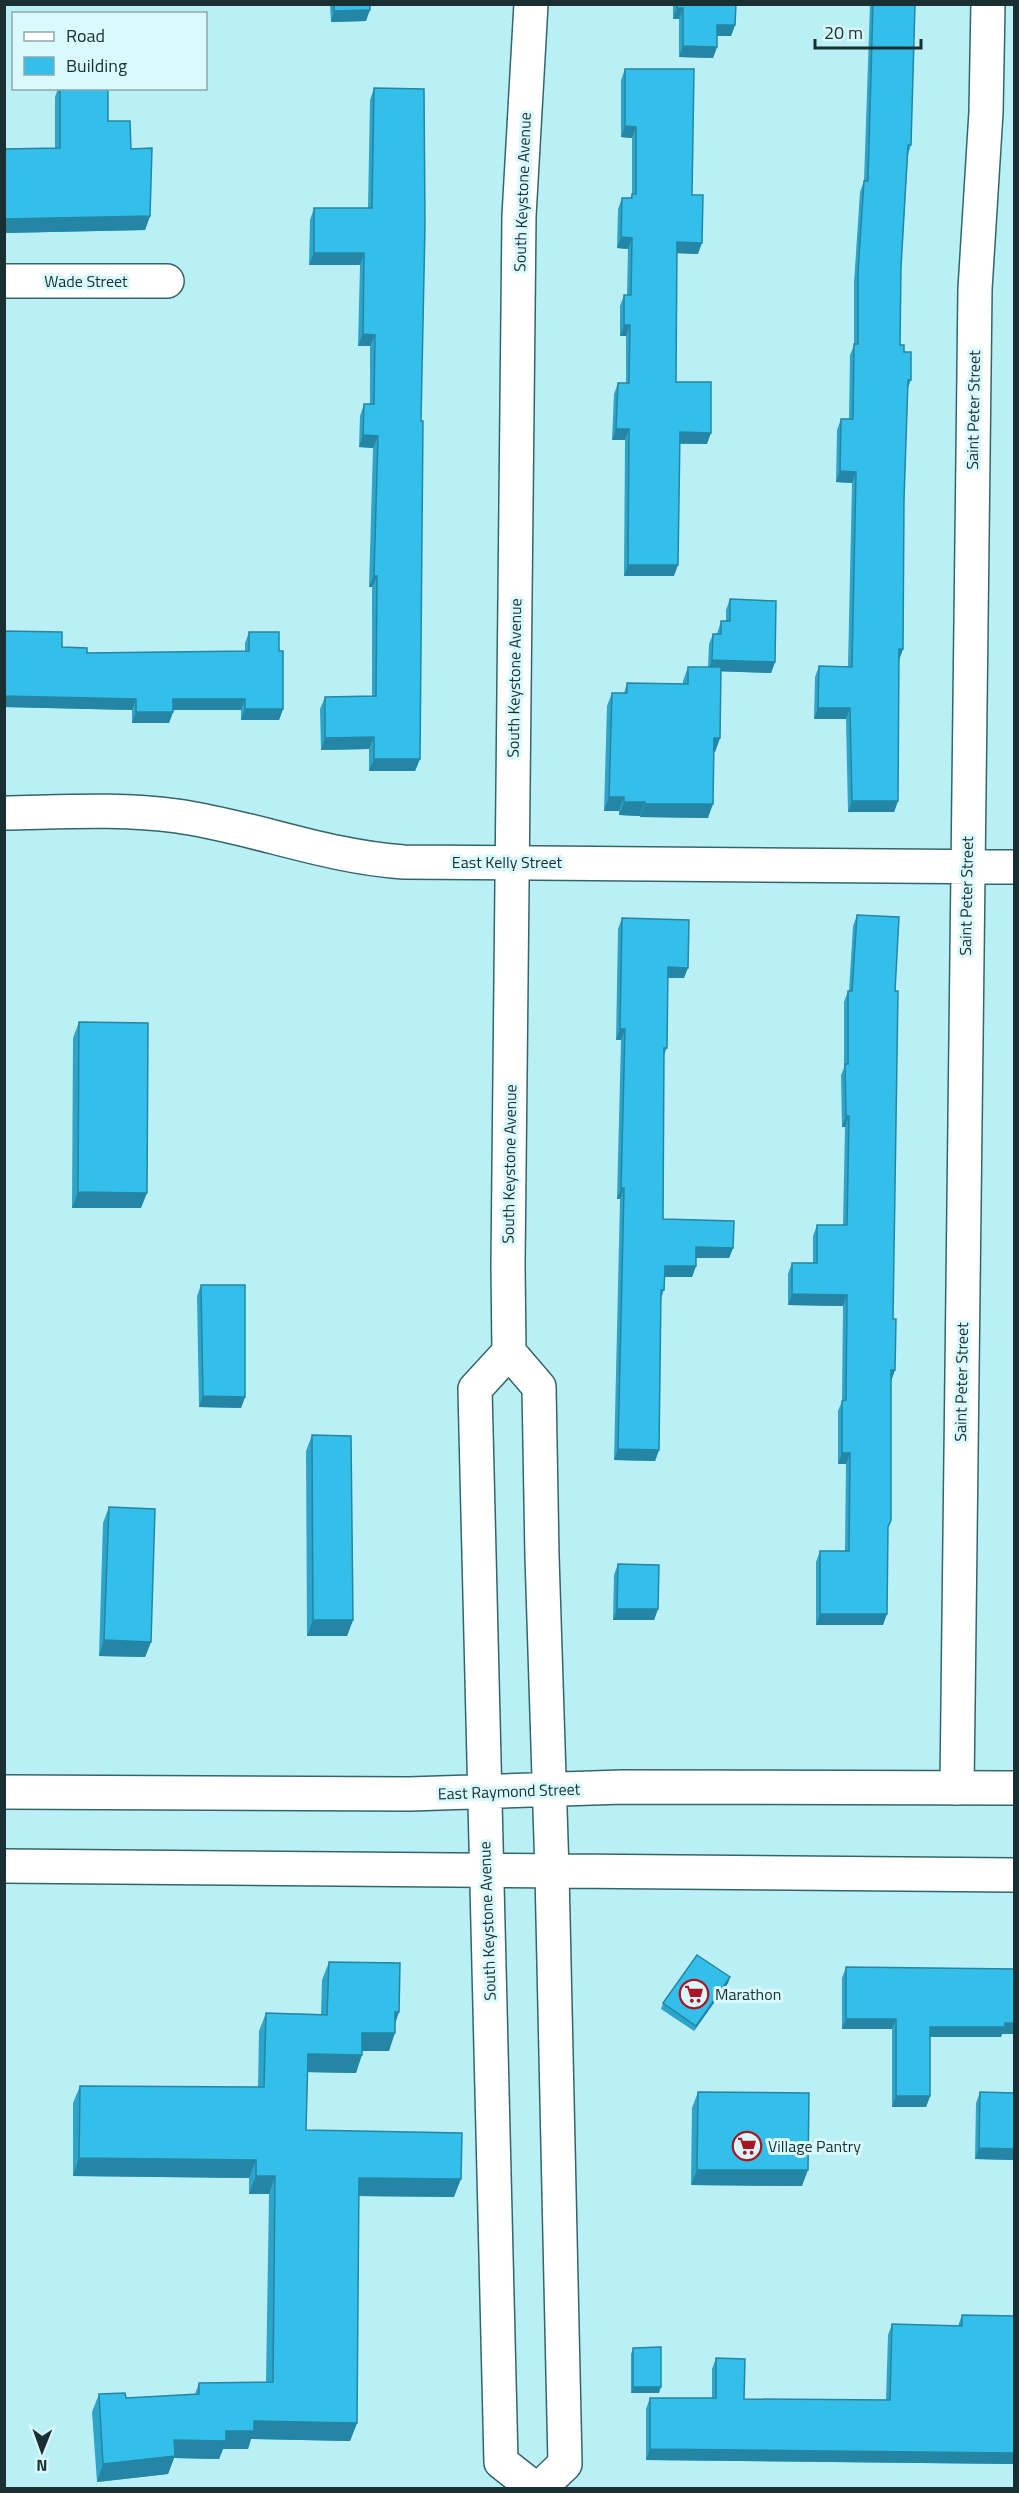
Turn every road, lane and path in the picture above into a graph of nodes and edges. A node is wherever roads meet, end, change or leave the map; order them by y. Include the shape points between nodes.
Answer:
1 (531, 4) edge
2 (988, 4) edge
3 (167, 280) dead end
4 (4, 281) edge
5 (4, 813) edge
6 (512, 862) junction
7 (967, 866) junction
8 (1014, 867) edge
9 (509, 1352) junction
10 (957, 1788) junction
11 (1014, 1788) edge
12 (549, 1789) junction
13 (4, 1792) edge
14 (484, 1792) junction
15 (4, 1866) edge
16 (486, 1871) junction
17 (552, 1872) junction
18 (1014, 1875) edge
19 (534, 2488) edge
20 (540, 2488) edge

1 - 6 main road, South Keystone Avenue via 519,216
2 - 7 main road, Saint Peter Street via 986,112 976,242
3 - 4 main road, Wade Street
5 - 6 main road, East Kelly Street via 146,812 237,828 351,857 404,862
6 - 7 main road, East Kelly Street
6 - 9 main road, South Keystone Avenue
7 - 8 main road, East Kelly Street
7 - 10 main road, Saint Peter Street
9 - 12 main road via 540,1388
9 - 14 main road, South Keystone Avenue via 476,1389
10 - 11 main road, East Raymond Street
10 - 12 main road, East Raymond Street
12 - 14 main road, East Raymond Street
12 - 17 main road
13 - 14 main road, East Raymond Street
14 - 16 main road, South Keystone Avenue
15 - 16 main road
16 - 17 main road
16 - 19 main road, South Keystone Avenue via 501,2462
17 - 18 main road
17 - 20 main road via 565,2464

